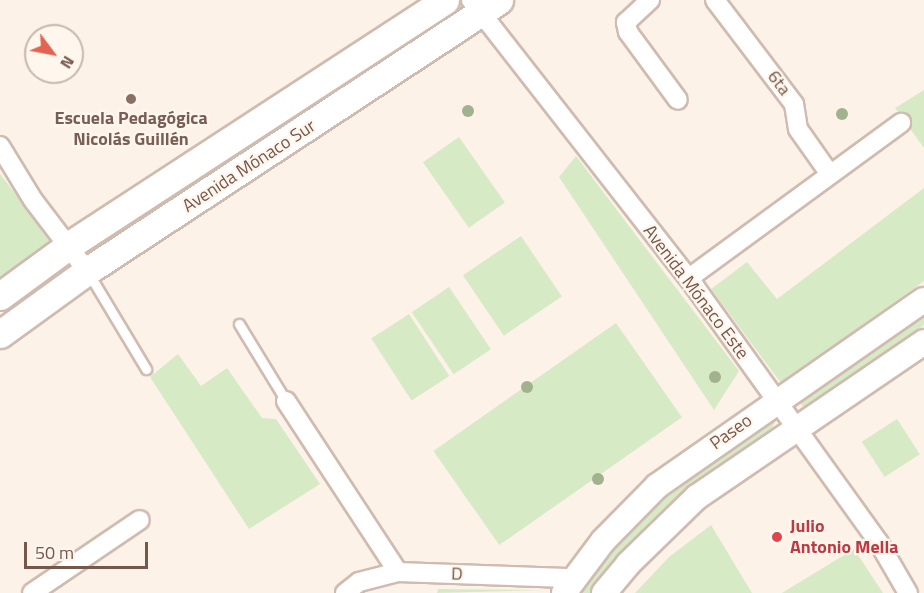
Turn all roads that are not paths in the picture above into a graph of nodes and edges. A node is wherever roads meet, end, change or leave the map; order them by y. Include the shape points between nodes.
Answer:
1 (445, 0) edge
2 (650, 0) edge
3 (715, 0) edge
4 (483, 4) edge
5 (678, 100) dead end
6 (901, 123) dead end
7 (0, 146) edge
8 (829, 173) junction
9 (68, 246) junction
10 (87, 271) junction
11 (688, 278) junction
12 (0, 296) edge
13 (924, 300) edge
14 (239, 324) dead end
15 (0, 334) edge
16 (924, 342) edge
17 (146, 369) dead end
18 (776, 400) junction
19 (286, 401) joint
20 (796, 429) junction
21 (140, 520) dead end
22 (398, 572) junction
23 (569, 585) edge
24 (32, 593) edge
25 (345, 593) edge
26 (604, 593) edge
27 (908, 593) edge

1 - 9 main road, Avenida Mónaco Sur
2 - 5 street via 627,22 628,32
3 - 8 street, 6ta via 794,104 798,129
4 - 10 main road, Avenida Mónaco Sur
4 - 11 street, Avenida Mónaco Este
6 - 8 street
7 - 9 street via 33,200
8 - 11 street
9 - 10 street
9 - 12 main road, Avenida Mónaco Sur
10 - 15 main road, Avenida Mónaco Sur
10 - 17 lane
11 - 18 street, Avenida Mónaco Este
13 - 18 street, Paseo
14 - 19 lane
16 - 20 street, Paseo
18 - 20 street, Avenida Mónaco Este
18 - 23 street, Paseo via 657,486 603,541
19 - 22 street
20 - 26 street, Paseo via 698,497 628,564
20 - 27 street, Avenida Mónaco Este via 879,543
21 - 24 street
22 - 23 street, D
22 - 25 street, D via 359,582

